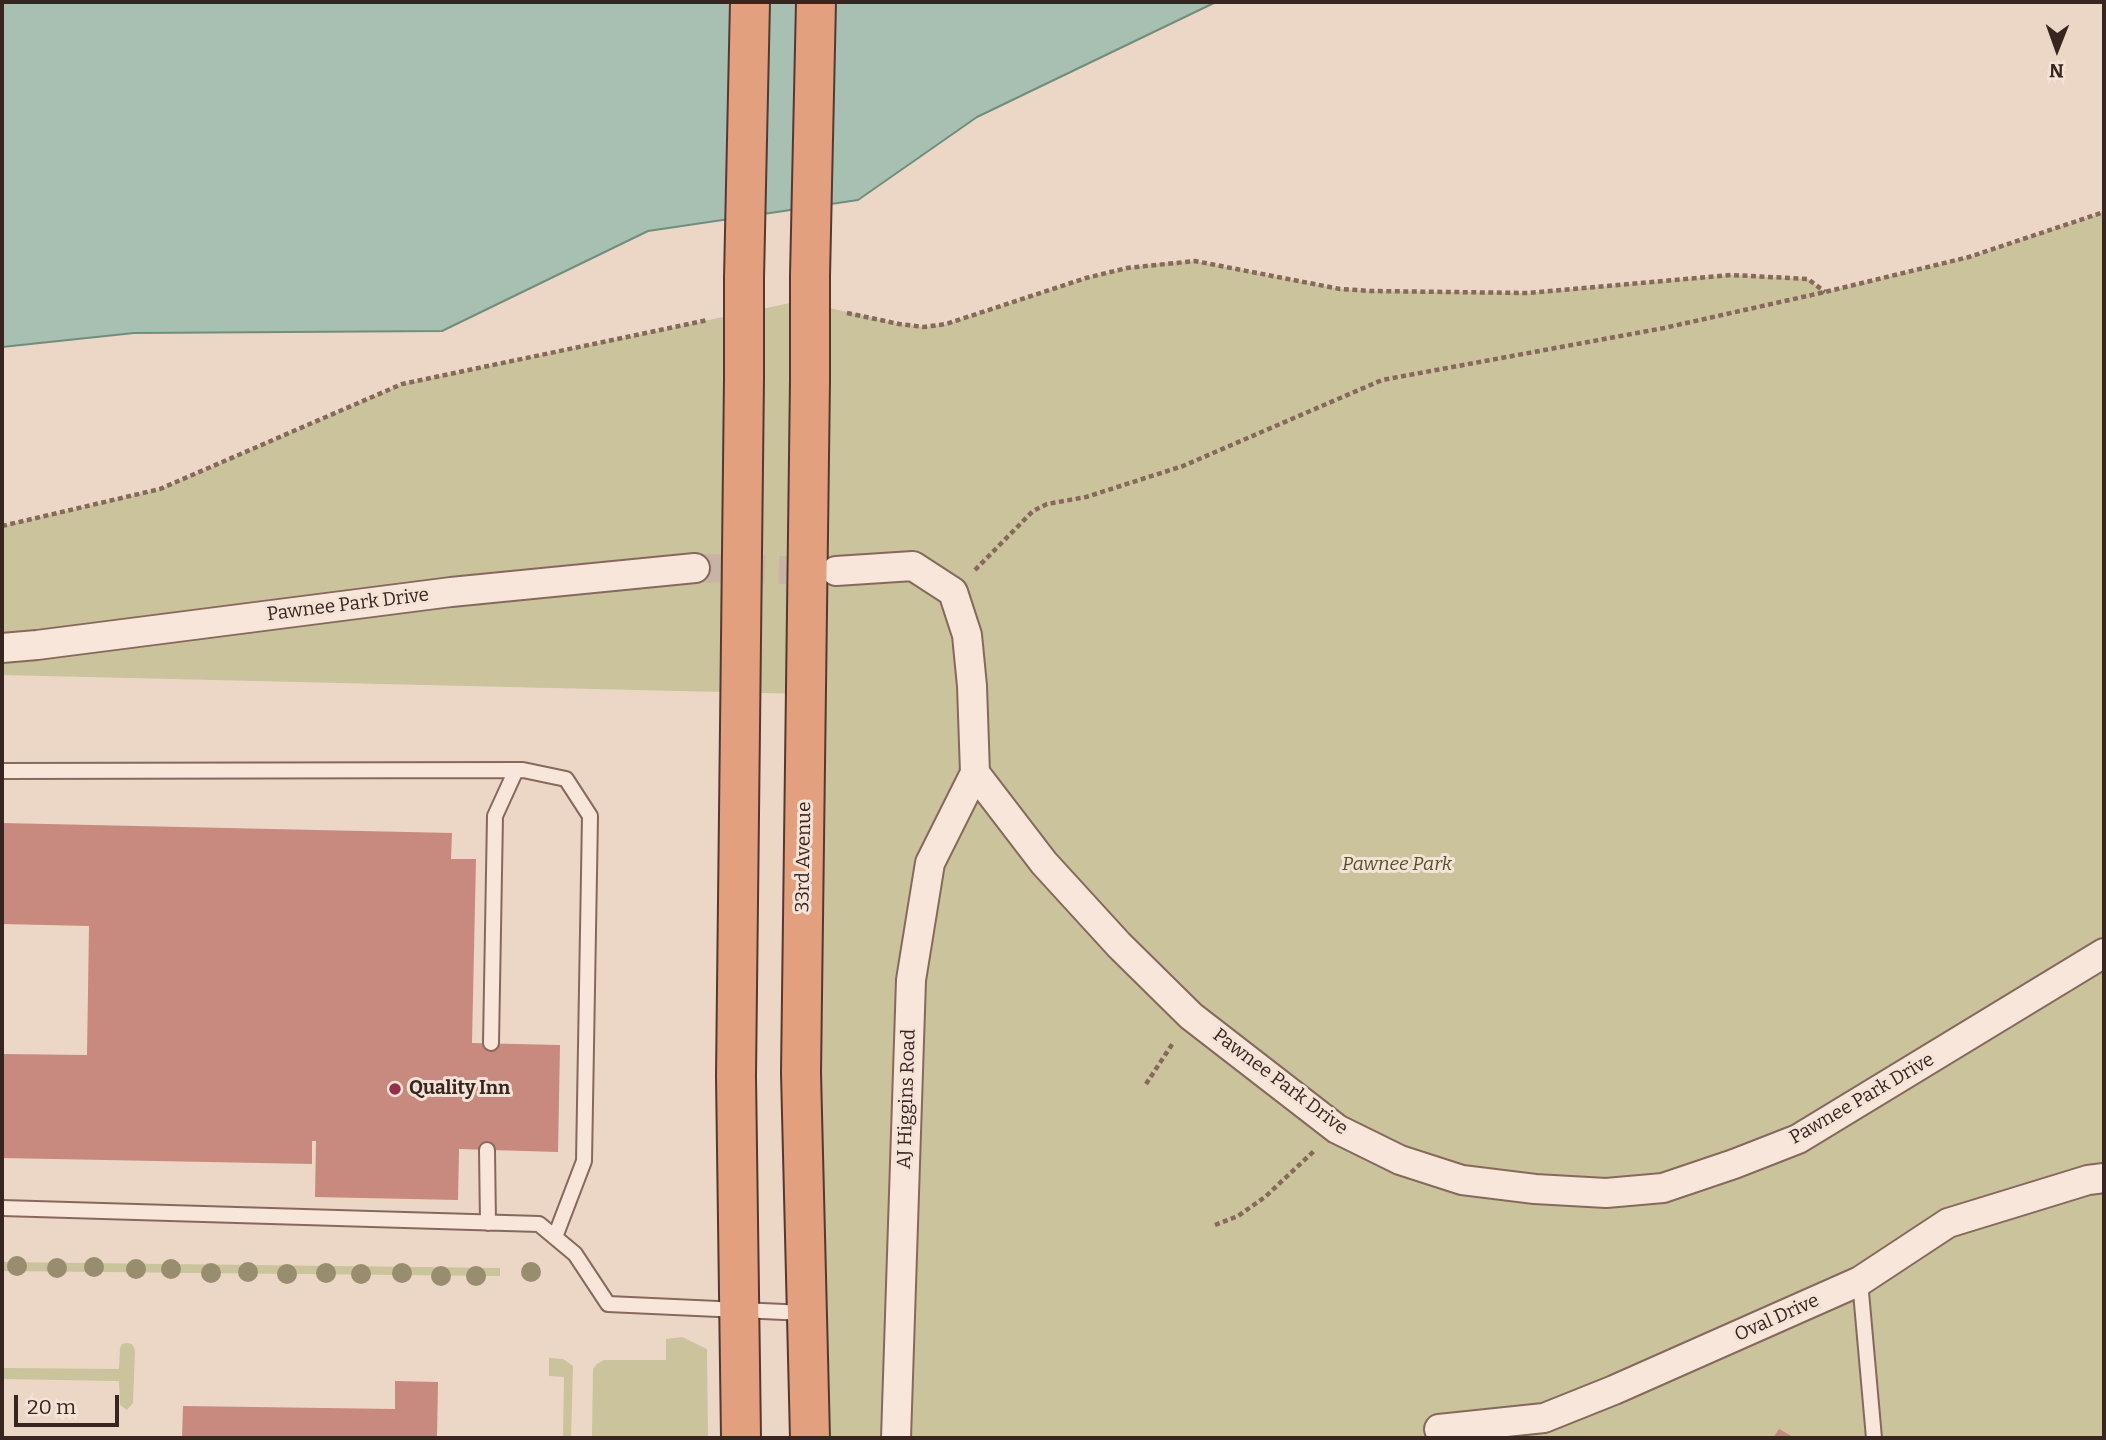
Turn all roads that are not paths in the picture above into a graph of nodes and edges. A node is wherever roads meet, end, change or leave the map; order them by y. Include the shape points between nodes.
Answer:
1 (750, 2) edge
2 (816, 2) edge
3 (695, 568) tunnel mouth
4 (836, 571) tunnel mouth
5 (2, 648) edge
6 (2, 771) edge
7 (516, 771) junction
8 (975, 773) junction
9 (2104, 953) edge
10 (491, 1043) dead end
11 (487, 1150) dead end
12 (2104, 1178) edge
13 (2, 1208) edge
14 (488, 1223) junction
15 (555, 1237) junction
16 (1860, 1281) junction
17 (739, 1311) junction
18 (808, 1313) junction
19 (1439, 1429) dead end
20 (741, 1438) edge
21 (810, 1438) edge
22 (896, 1438) edge
23 (1874, 1438) edge

1 - 17 highway, bridge via 736,1062
2 - 18 highway, 33rd Avenue, bridge via 801,1073
3 - 5 street, Pawnee Park Drive via 451,592
4 - 8 street via 914,566 953,592 967,635
6 - 7 lane
7 - 10 lane via 495,816
7 - 15 lane via 566,779 590,816 583,1161
8 - 9 street, Pawnee Park Drive via 1044,863 1191,1016 1337,1129 1400,1160 1462,1180 1606,1193 1663,1188 1798,1139
8 - 22 street, AJ Higgins Road via 930,863 911,980
11 - 14 lane
12 - 16 street, Oval Drive via 1948,1223
13 - 14 lane
14 - 15 lane via 539,1224
15 - 17 lane via 575,1254 608,1304
16 - 19 street, Oval Drive via 1544,1418
16 - 23 lane
17 - 18 lane
17 - 20 highway
18 - 21 highway, 33rd Avenue

